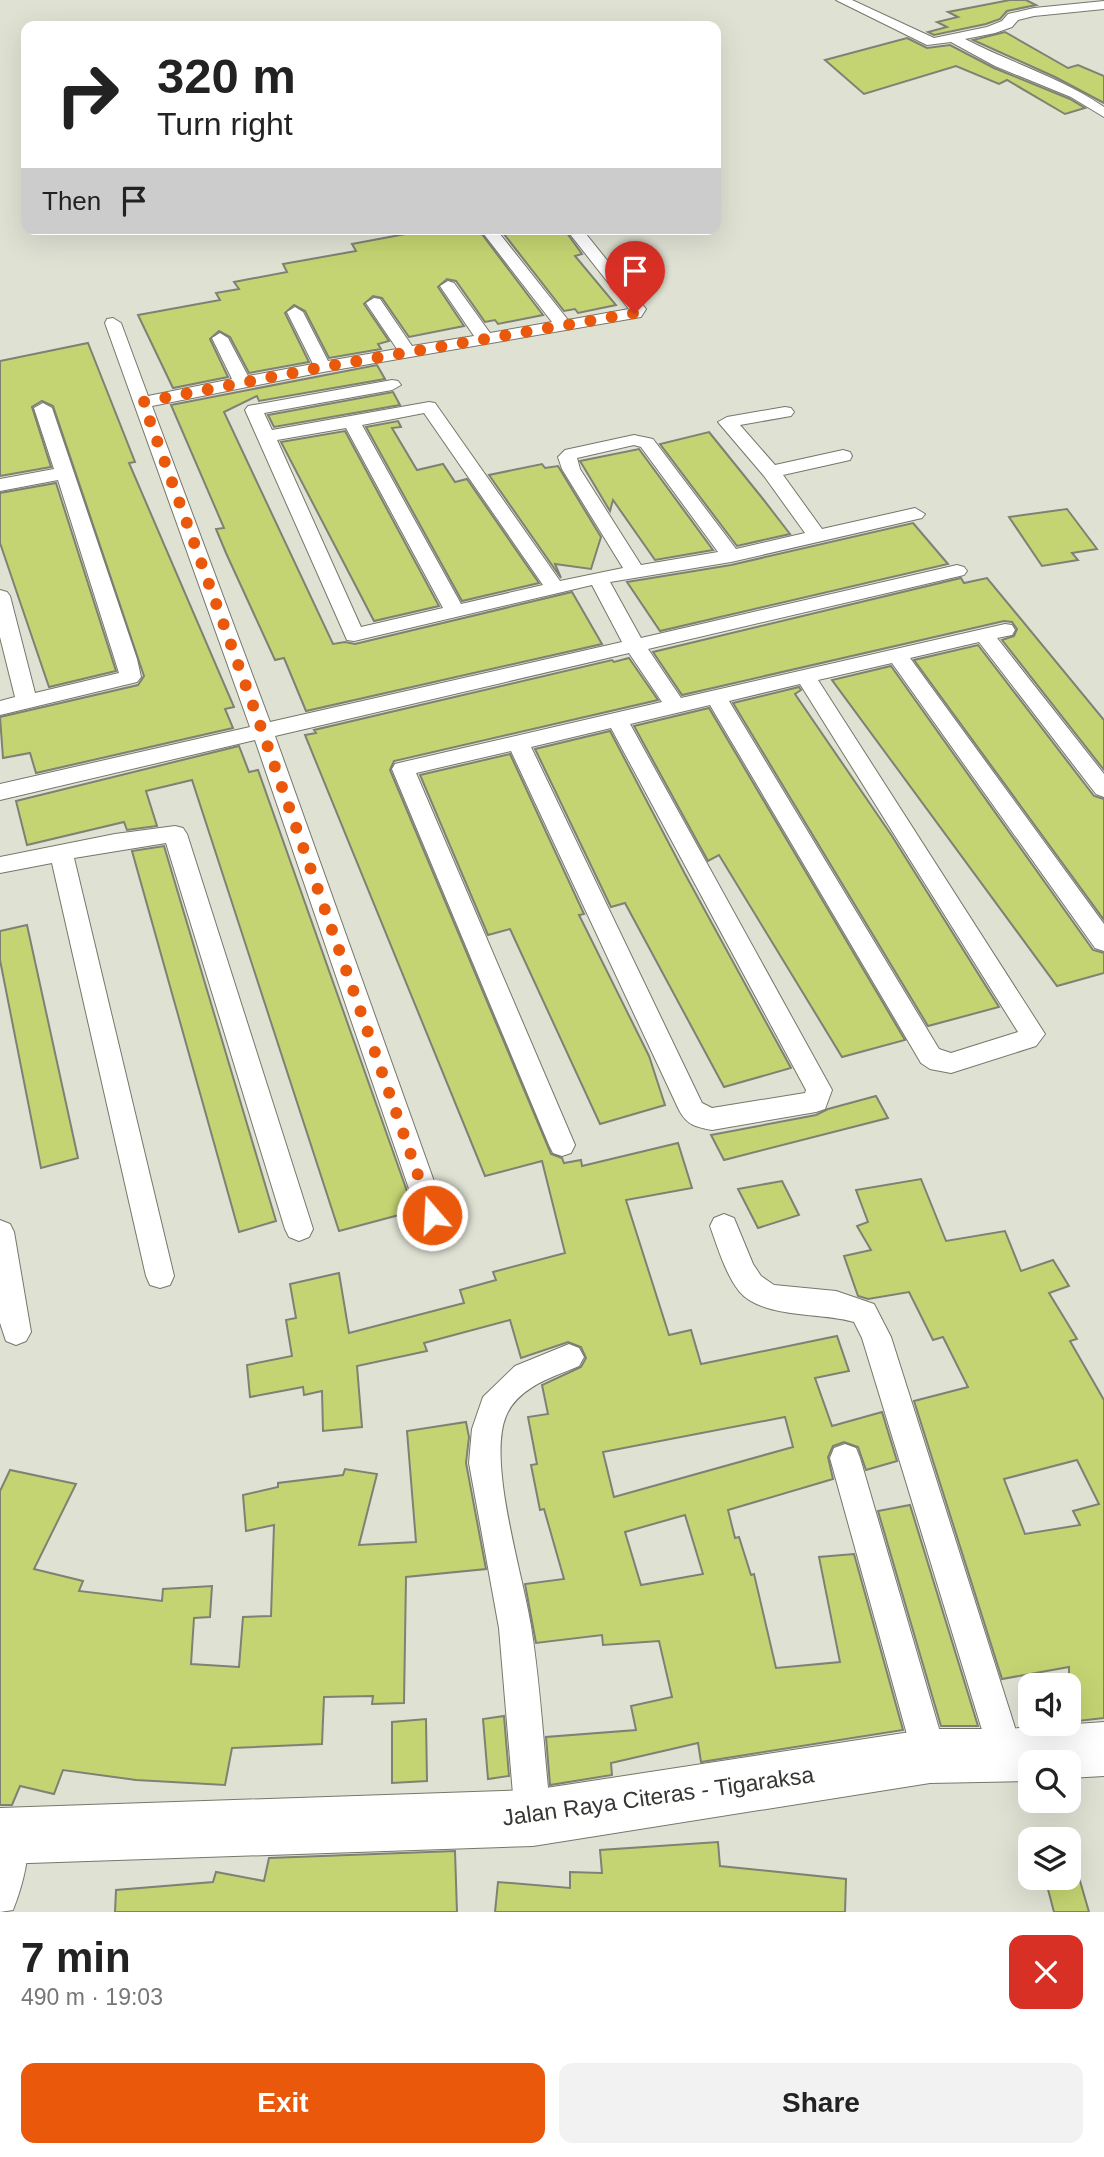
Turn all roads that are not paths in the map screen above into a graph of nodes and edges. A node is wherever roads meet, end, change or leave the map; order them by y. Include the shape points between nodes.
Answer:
1 (842, 0) edge
2 (1104, 5) edge
3 (953, 38) junction
4 (1104, 113) edge
5 (493, 235) edge
6 (579, 235) edge
7 (448, 286) dead end
8 (374, 303) dead end
9 (295, 312) dead end
10 (113, 323) dead end
11 (564, 326) junction
12 (220, 338) dead end
13 (486, 340) junction
14 (409, 354) junction
15 (323, 367) junction
16 (243, 383) junction
17 (392, 385) dead end
18 (143, 402) junction
19 (43, 408) dead end
20 (785, 412) dead end
21 (352, 423) junction
22 (265, 438) junction
23 (843, 456) dead end
24 (771, 472) junction
25 (63, 473) junction
26 (0, 485) edge
27 (915, 514) dead end
28 (818, 538) junction
29 (731, 556) junction
30 (957, 571) dead end
31 (636, 573) junction
32 (598, 578) junction
33 (555, 588) junction
34 (0, 596) edge
35 (454, 610) junction
36 (635, 646) junction
37 (897, 655) junction
38 (805, 676) junction
39 (716, 697) junction
40 (27, 703) junction
41 (676, 706) junction
42 (0, 708) edge
43 (618, 721) junction
44 (263, 733) junction
45 (519, 744) junction
46 (1104, 789) edge
47 (0, 792) edge
48 (61, 852) junction
49 (0, 865) edge
50 (1104, 942) edge
51 (562, 1145) dead end
52 (432, 1215) dead end
53 (724, 1226) dead end
54 (299, 1229) dead end
55 (0, 1232) edge
56 (160, 1276) dead end
57 (16, 1332) dead end
58 (569, 1357) dead end
59 (845, 1458) dead end
60 (930, 1756) junction
61 (1007, 1756) junction
62 (1102, 1756) edge
63 (533, 1818) junction
64 (6, 1836) edge
65 (0, 1897) edge

1 - 3 street via 932,42
2 - 3 street via 1034,12 990,30
3 - 4 street via 1076,94
5 - 11 street
6 - 11 street via 638,309
7 - 13 street
8 - 14 street
9 - 15 street
10 - 18 street
11 - 13 street
12 - 16 street
13 - 14 street
14 - 15 street
15 - 16 street
16 - 18 street
17 - 22 street via 254,410
18 - 44 street
19 - 25 street
20 - 24 street via 727,422
21 - 22 street
21 - 33 street via 429,407
21 - 35 street
22 - 35 street via 354,635
23 - 24 street
24 - 28 street
25 - 26 street
25 - 40 street via 130,677
27 - 28 street
28 - 29 street
29 - 31 street
29 - 31 street via 647,443 634,440 571,453 567,457 571,469
30 - 36 street
31 - 32 street
32 - 33 street
32 - 36 street
33 - 35 street
34 - 40 street
36 - 41 street
36 - 44 street
37 - 38 street
37 - 46 street via 994,632
37 - 50 street
38 - 39 street
38 - 39 street via 1030,1029 1027,1039 951,1063 930,1056
39 - 41 street
40 - 42 street
41 - 43 street
43 - 45 street
43 - 45 street via 819,1090 816,1102 712,1119 699,1117 692,1110
44 - 47 street
44 - 52 street
45 - 51 street via 403,769
48 - 49 street
48 - 54 street via 175,834
48 - 56 street
53 - 61 street via 741,1270 751,1285 769,1297 836,1304 864,1312 876,1337
55 - 57 street
58 - 63 street via 525,1375 494,1407 486,1429 484,1464 515,1628
59 - 60 street
60 - 61 main road, Jalan Raya Citeras - Tigaraksa
60 - 63 main road, Jalan Raya Citeras - Tigaraksa
61 - 62 main road, Jalan Raya Citeras - Tigaraksa
63 - 64 main road, Jalan Raya Citeras - Tigaraksa
64 - 65 street

